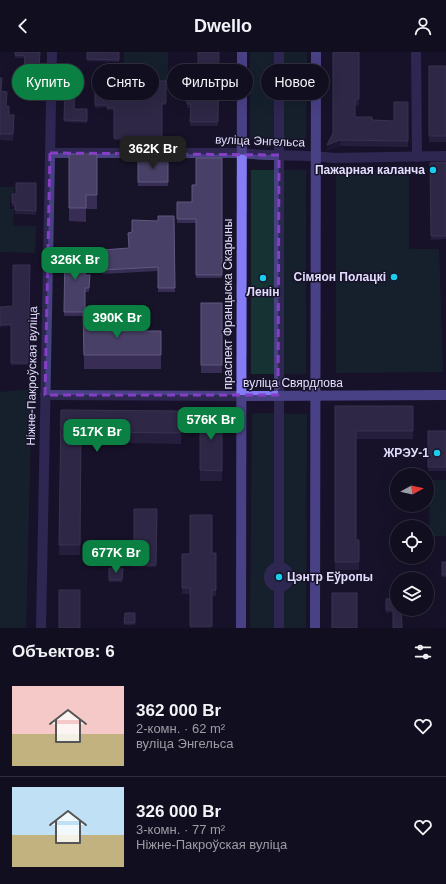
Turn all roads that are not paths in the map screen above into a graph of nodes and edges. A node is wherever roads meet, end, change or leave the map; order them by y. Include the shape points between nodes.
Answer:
1 (52, 52) edge
2 (242, 52) edge
3 (279, 52) edge
4 (316, 52) edge
5 (416, 52) edge
6 (50, 153) junction
7 (242, 153) junction
8 (279, 155) junction
9 (315, 156) junction
10 (446, 156) edge
11 (417, 157) junction
12 (45, 395) junction
13 (278, 395) junction
14 (316, 395) junction
15 (446, 395) edge
16 (241, 396) junction
17 (279, 567) junction
18 (279, 587) junction
19 (41, 628) edge
20 (241, 628) edge
21 (279, 628) edge
22 (315, 628) edge

1 - 6 street, Ніжне-Пакроўская вуліца
2 - 7 street, праспект Францыска Скарыны
3 - 8 street
4 - 9 street
5 - 11 street
6 - 7 street, вуліца Энгельса
6 - 12 street, Ніжне-Пакроўская вуліца
7 - 8 street, вуліца Энгельса
7 - 16 street, праспект Францыска Скарыны
8 - 9 street, вуліца Энгельса
8 - 13 street
9 - 11 street, вуліца Энгельса
9 - 14 street
10 - 11 street, вуліца Энгельса
12 - 16 street, вуліца Свярдлова
12 - 19 street, Ніжне-Пакроўская вуліца
13 - 14 street, вуліца Свярдлова
13 - 16 street, вуліца Свярдлова
13 - 17 street
14 - 15 street, вуліца Свярдлова
14 - 22 street
16 - 20 street, праспект Францыска Скарыны
17 - 18 street via 285,569 289,580 285,586
17 - 18 street via 271,571 269,577 270,583
18 - 21 street

